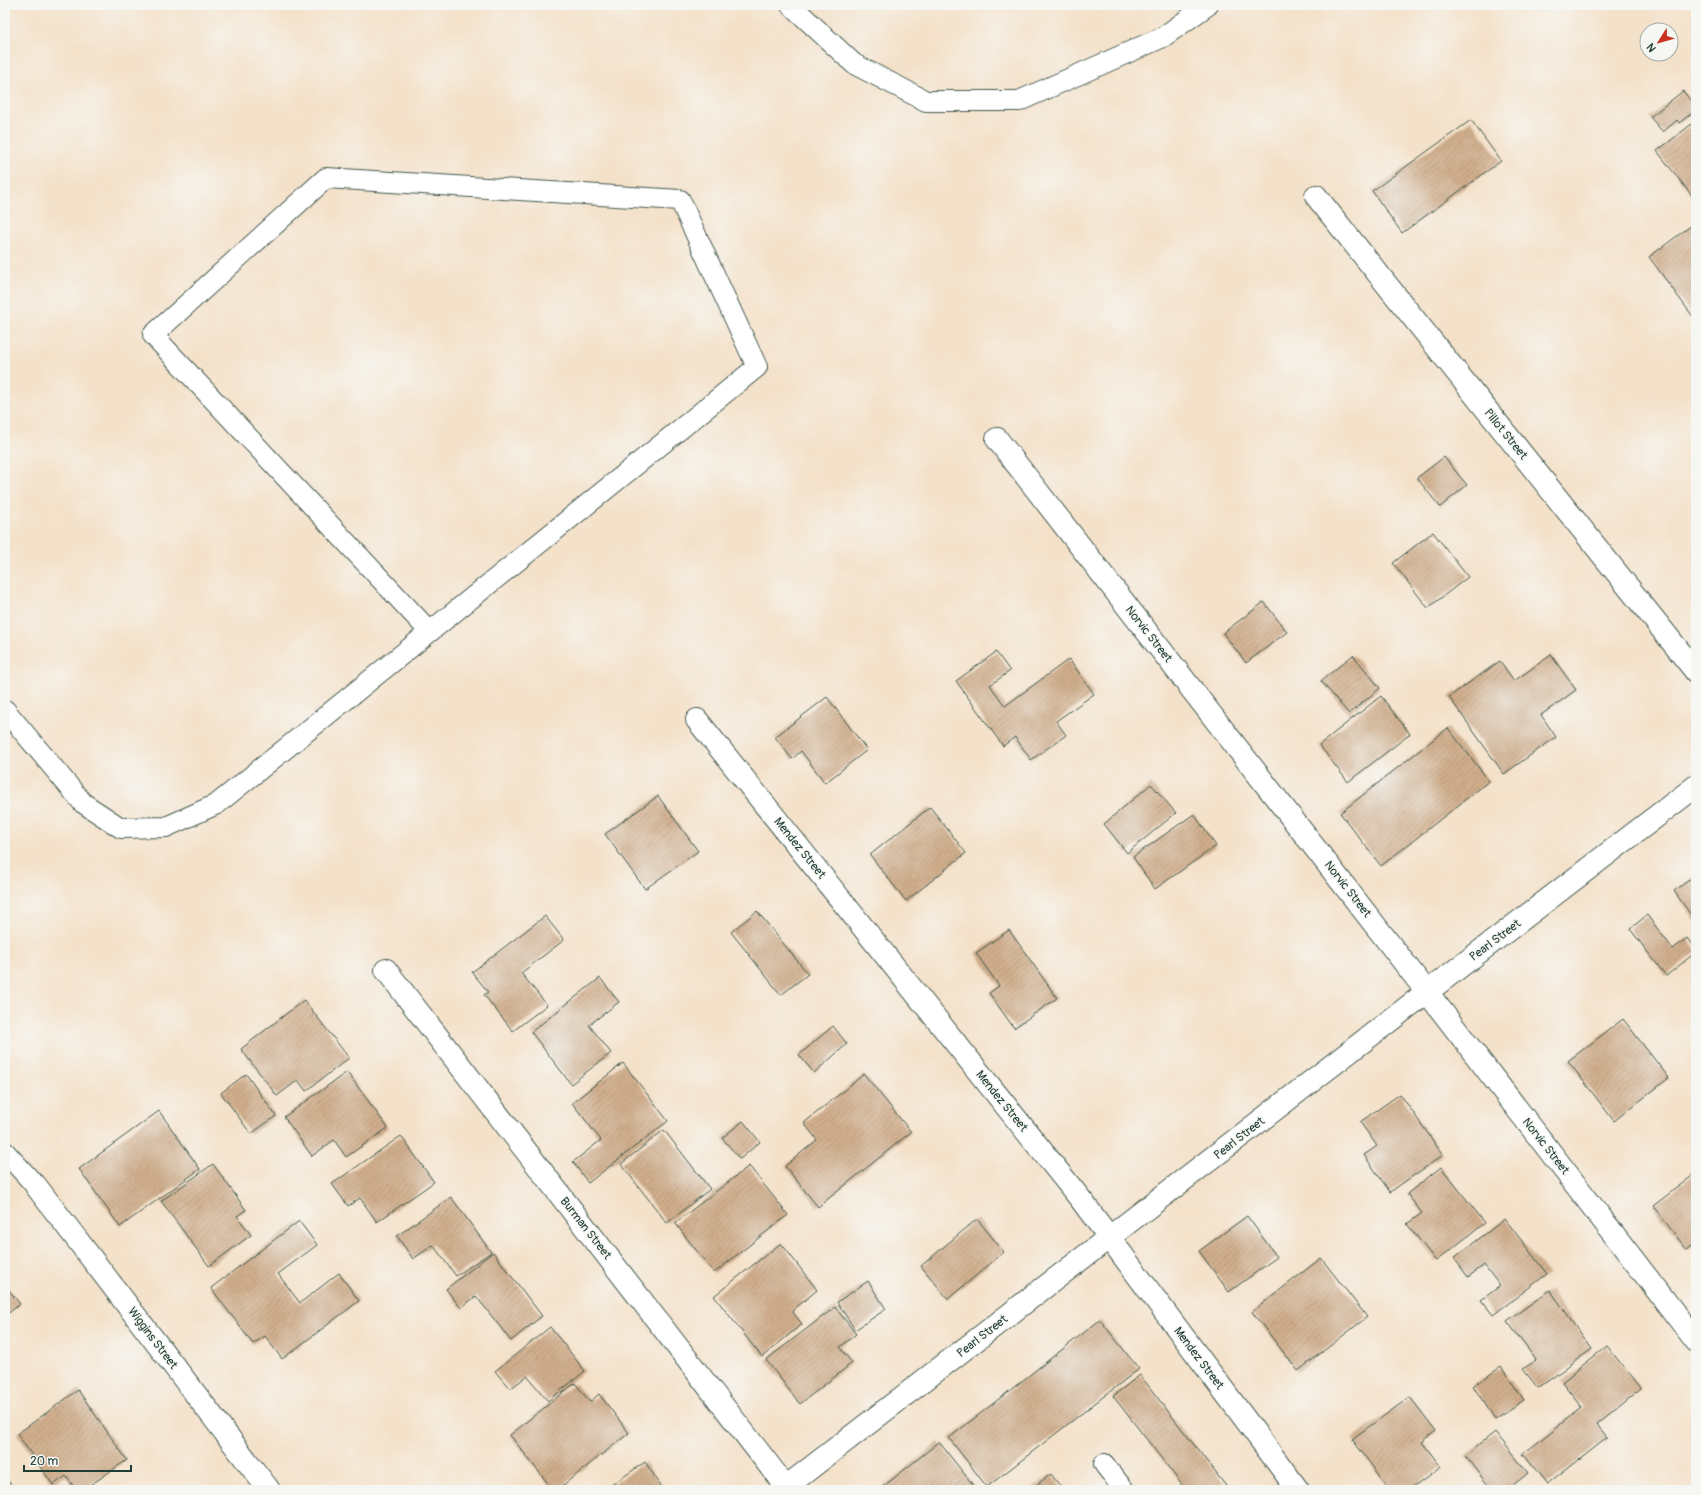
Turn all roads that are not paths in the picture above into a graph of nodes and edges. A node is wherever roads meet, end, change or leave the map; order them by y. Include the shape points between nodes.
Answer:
1 (791, 5) edge
2 (1208, 5) edge
3 (1316, 196) dead end
4 (997, 439) dead end
5 (430, 632) junction
6 (1696, 672) edge
7 (5, 710) edge
8 (697, 720) dead end
9 (1696, 786) edge
10 (386, 970) dead end
11 (1427, 992) junction
12 (5, 1152) edge
13 (36, 1186) joint
14 (1109, 1239) junction
15 (1696, 1342) edge
16 (1104, 1464) dead end
17 (784, 1488) edge
18 (269, 1490) edge
19 (1124, 1490) edge
20 (1298, 1490) edge

1 - 2 lane via 854,64 926,101 1018,102 1163,37
3 - 6 street, Pillot Street
4 - 11 street, Norvic Street
5 - 5 lane via 756,368 680,200 326,178 153,336
5 - 7 lane via 217,804 166,827 121,828 83,802
8 - 14 street, Mendez Street via 1072,1189
9 - 11 street, Pearl Street
10 - 17 street, Burman Street
11 - 14 street, Pearl Street
11 - 15 street, Norvic Street
12 - 13 lane
13 - 18 street, Wiggins Street
14 - 17 street, Pearl Street
14 - 20 street, Mendez Street
16 - 19 lane

